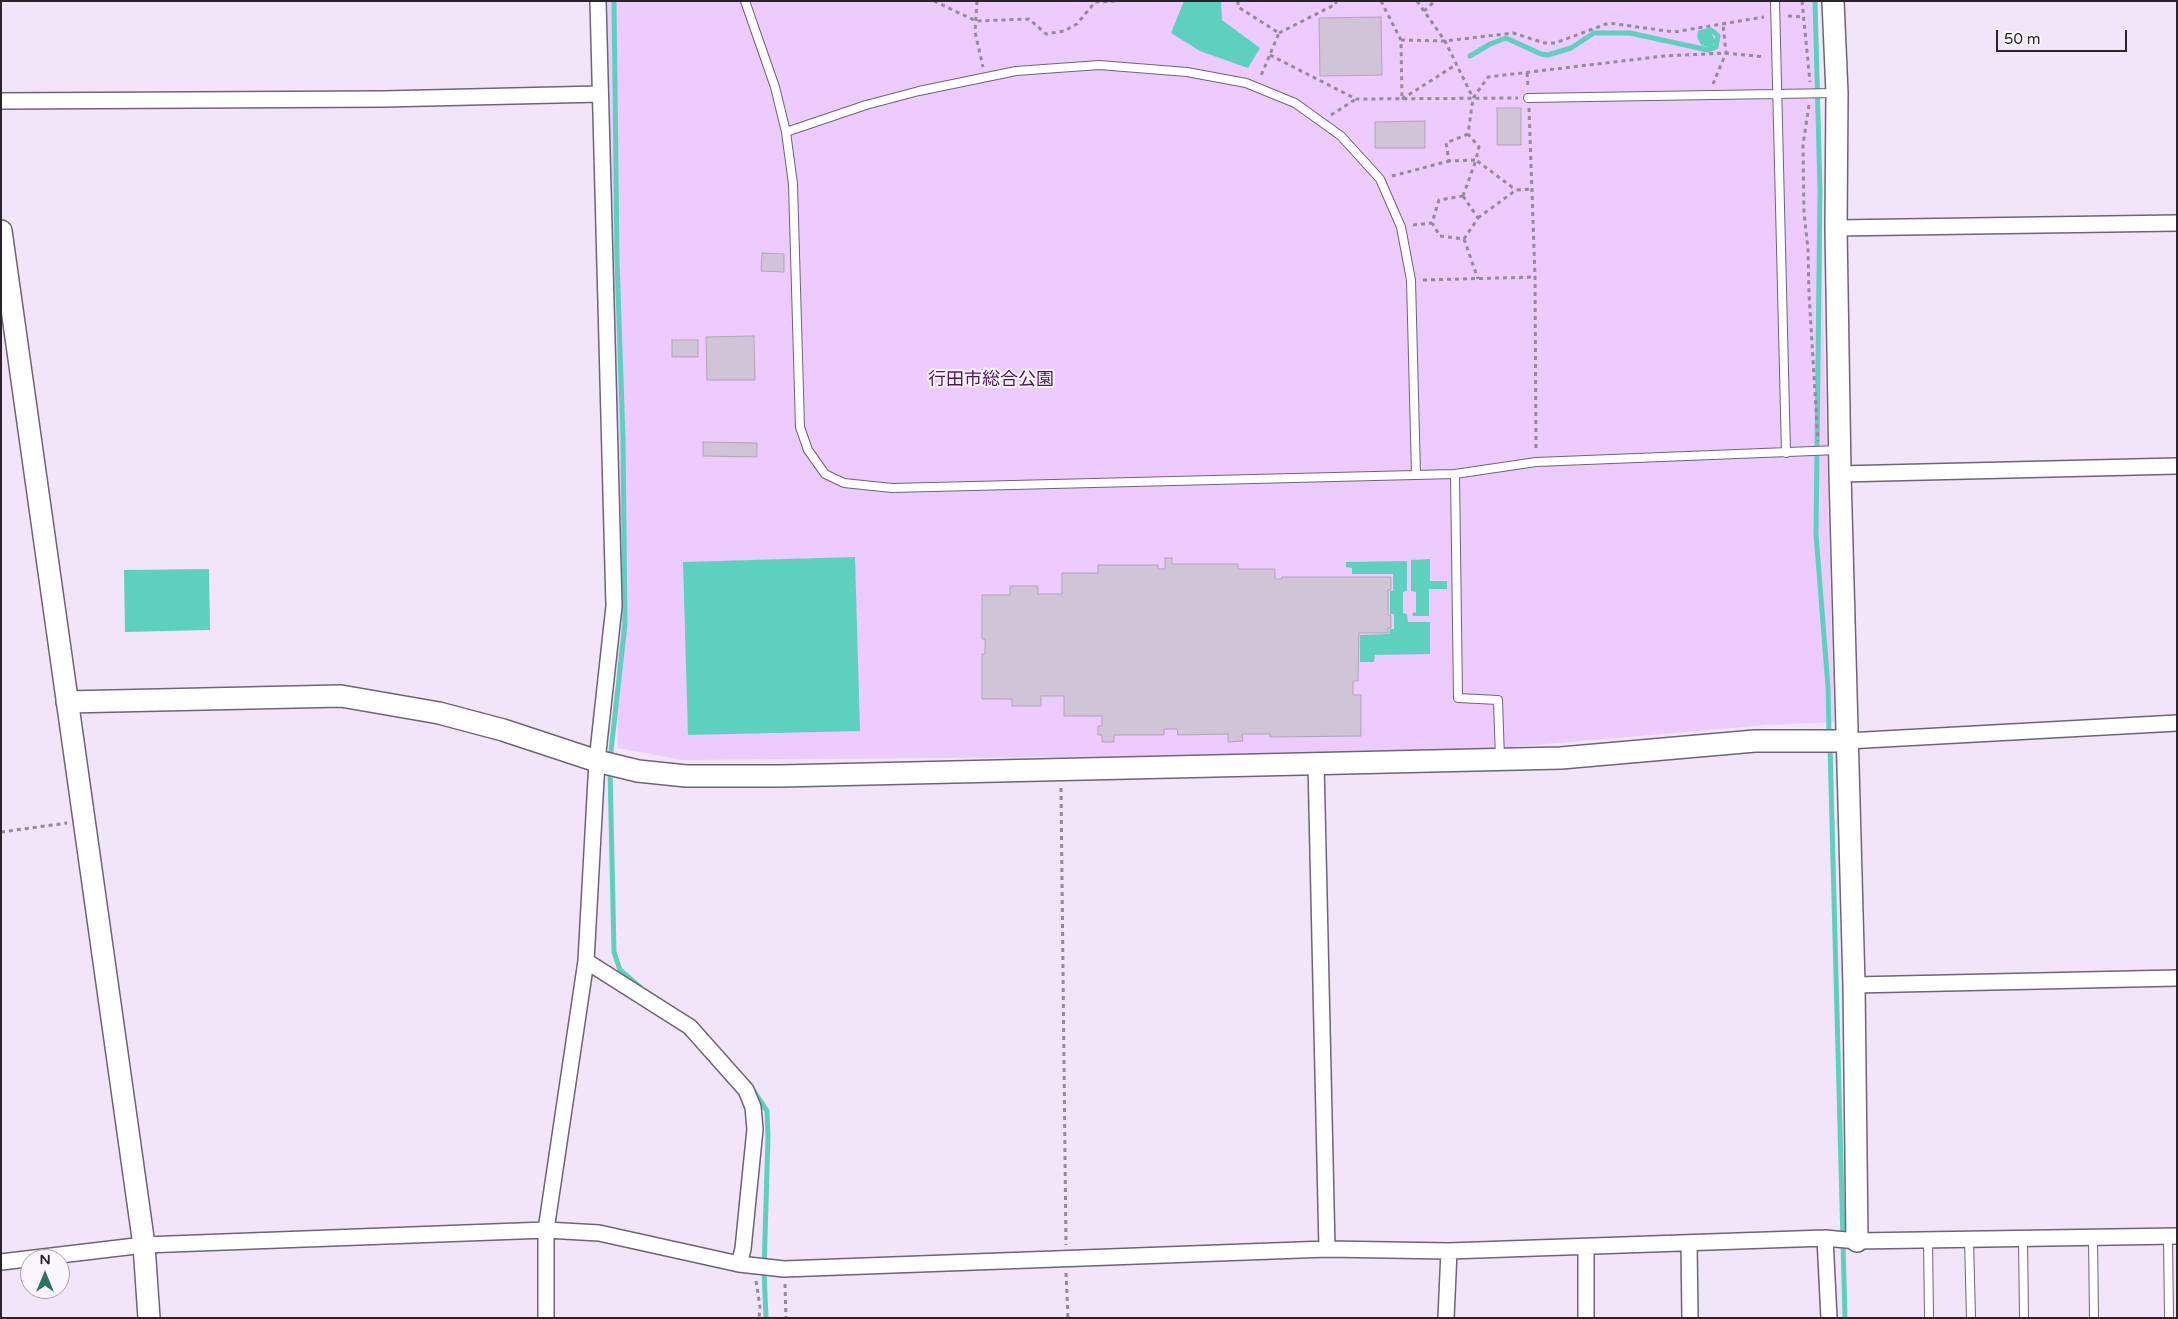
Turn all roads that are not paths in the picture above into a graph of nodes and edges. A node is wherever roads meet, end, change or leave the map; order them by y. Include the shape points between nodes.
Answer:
1 (598, 1) edge
2 (745, 1) edge
3 (1775, 1) edge
4 (1833, 1) edge
5 (1776, 93) junction
6 (1837, 93) junction
7 (600, 94) junction
8 (1528, 98) road end
9 (1, 101) edge
10 (786, 132) junction
11 (2177, 223) edge
12 (1836, 228) junction
13 (1, 231) edge
14 (1840, 450) junction
15 (1786, 453) junction
16 (2177, 466) edge
17 (1416, 474) junction
18 (1455, 474) junction
19 (1840, 474) junction
20 (67, 702) junction
21 (2177, 723) edge
22 (1847, 741) junction
23 (1500, 760) junction
24 (597, 761) junction
25 (1316, 764) junction
26 (586, 961) junction
27 (2177, 978) edge
28 (1854, 985) junction
29 (546, 1230) junction
30 (2172, 1236) edge
31 (2093, 1237) junction
32 (1826, 1238) junction
33 (2023, 1238) junction
34 (1969, 1239) junction
35 (1928, 1240) junction
36 (1857, 1241) junction
37 (1689, 1243) junction
38 (144, 1245) junction
39 (1586, 1246) junction
40 (1327, 1249) junction
41 (1449, 1251) junction
42 (1, 1262) edge
43 (746, 1265) junction
44 (149, 1318) edge
45 (546, 1318) edge
46 (1446, 1318) edge
47 (1586, 1318) edge
48 (1690, 1318) edge
49 (1829, 1318) edge
50 (1929, 1318) edge
51 (1971, 1318) edge
52 (2024, 1318) edge
53 (2094, 1318) edge
54 (2169, 1318) edge

1 - 7 street
2 - 10 lane via 775,87
3 - 5 lane
4 - 6 street
5 - 6 lane
5 - 8 lane
5 - 15 lane
6 - 12 street
7 - 9 street
7 - 24 street via 614,606
10 - 17 lane via 919,91 1016,71 1099,65 1187,72 1246,84 1295,103 1341,136 1380,179 1400,227 1411,280
10 - 17 lane via 793,184 800,427 808,450 825,474 844,484 892,488
11 - 12 street
12 - 14 street
13 - 20 street
14 - 15 lane
14 - 19 street
15 - 18 lane via 1536,462
16 - 19 street
17 - 18 lane
18 - 23 lane via 1458,698 1498,700
19 - 22 street
20 - 24 street via 341,696 439,713
20 - 38 street
21 - 22 street
22 - 23 street via 1755,741 1561,758
22 - 28 street
23 - 25 street
24 - 25 street via 638,771 686,776
24 - 26 street
25 - 40 street
26 - 29 street
26 - 43 street via 690,1027 746,1090 753,1107 755,1129 743,1249
27 - 28 street
28 - 36 street
29 - 38 street
29 - 43 street via 599,1233
29 - 45 street
30 - 31 street
30 - 54 lane
31 - 33 street
31 - 53 lane
32 - 36 street
32 - 37 street
32 - 49 street
33 - 34 street
33 - 52 lane
34 - 35 street
34 - 51 lane
35 - 36 street
35 - 50 lane
37 - 39 street
37 - 48 street
38 - 42 street
38 - 44 street
39 - 41 street
39 - 47 street
40 - 41 street
40 - 43 street via 784,1269
41 - 46 street

